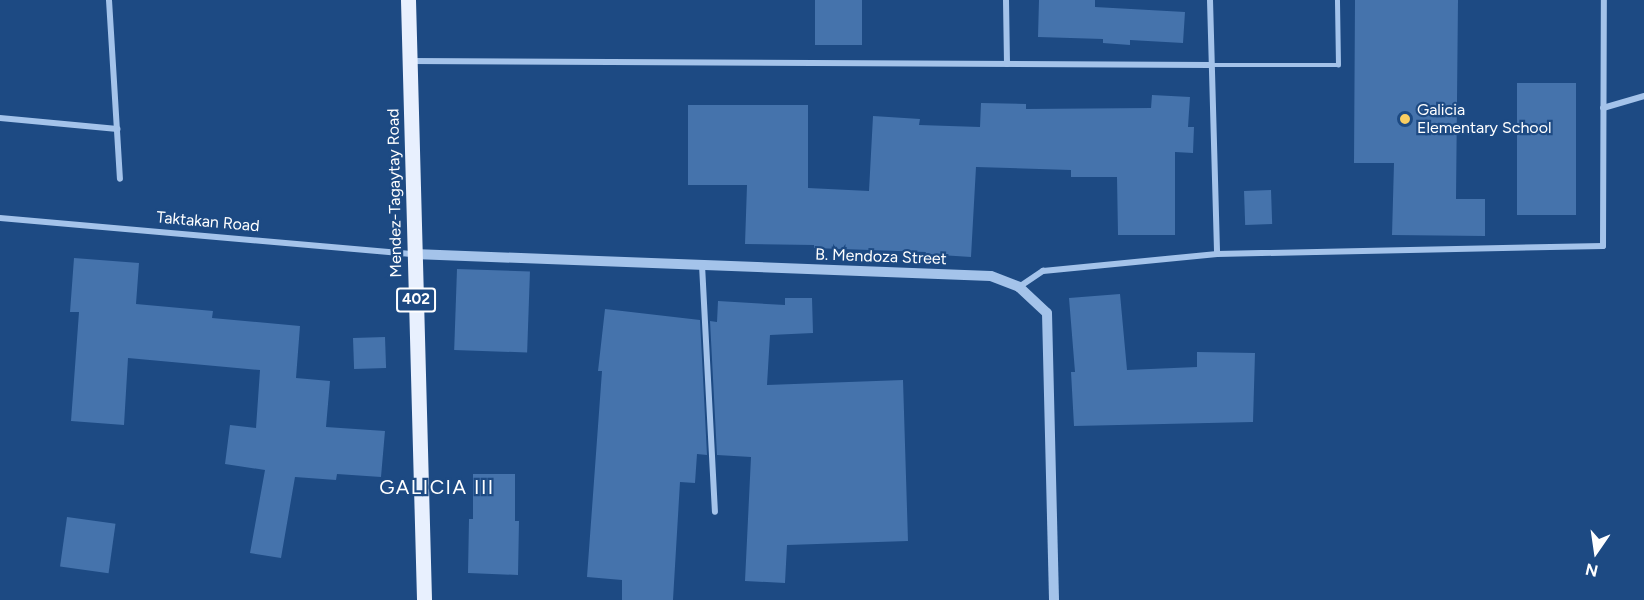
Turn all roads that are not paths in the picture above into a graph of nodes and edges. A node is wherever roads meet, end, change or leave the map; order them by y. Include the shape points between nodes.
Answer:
1 (109, 0) edge
2 (408, 0) edge
3 (1006, 0) edge
4 (1210, 0) edge
5 (1336, 0) edge
6 (1604, 0) edge
7 (410, 61) junction
8 (1007, 64) junction
9 (1210, 65) junction
10 (1644, 96) edge
11 (1603, 108) junction
12 (0, 118) edge
13 (117, 129) junction
14 (120, 179) dead end
15 (0, 218) edge
16 (414, 254) junction
17 (1217, 254) junction
18 (702, 265) junction
19 (1019, 287) junction
20 (715, 512) dead end
21 (424, 600) edge
22 (1054, 600) edge

1 - 13 street
2 - 7 main road, Mendez-Tagaytay Road / 402
3 - 8 street
4 - 9 street
5 - 9 lane via 1338,65
6 - 11 street
7 - 8 street
7 - 16 main road, Mendez-Tagaytay Road / 402
8 - 9 street
9 - 17 street
10 - 11 street
11 - 17 street via 1603,246
12 - 13 street
13 - 14 street
15 - 16 street, Taktakan Road
16 - 18 street, B. Mendoza Street
16 - 21 main road, Mendez-Tagaytay Road / 402
17 - 19 street via 1043,271
18 - 19 street, B. Mendoza Street via 991,276
18 - 20 street
19 - 22 street, B. Mendoza Street via 1047,314

